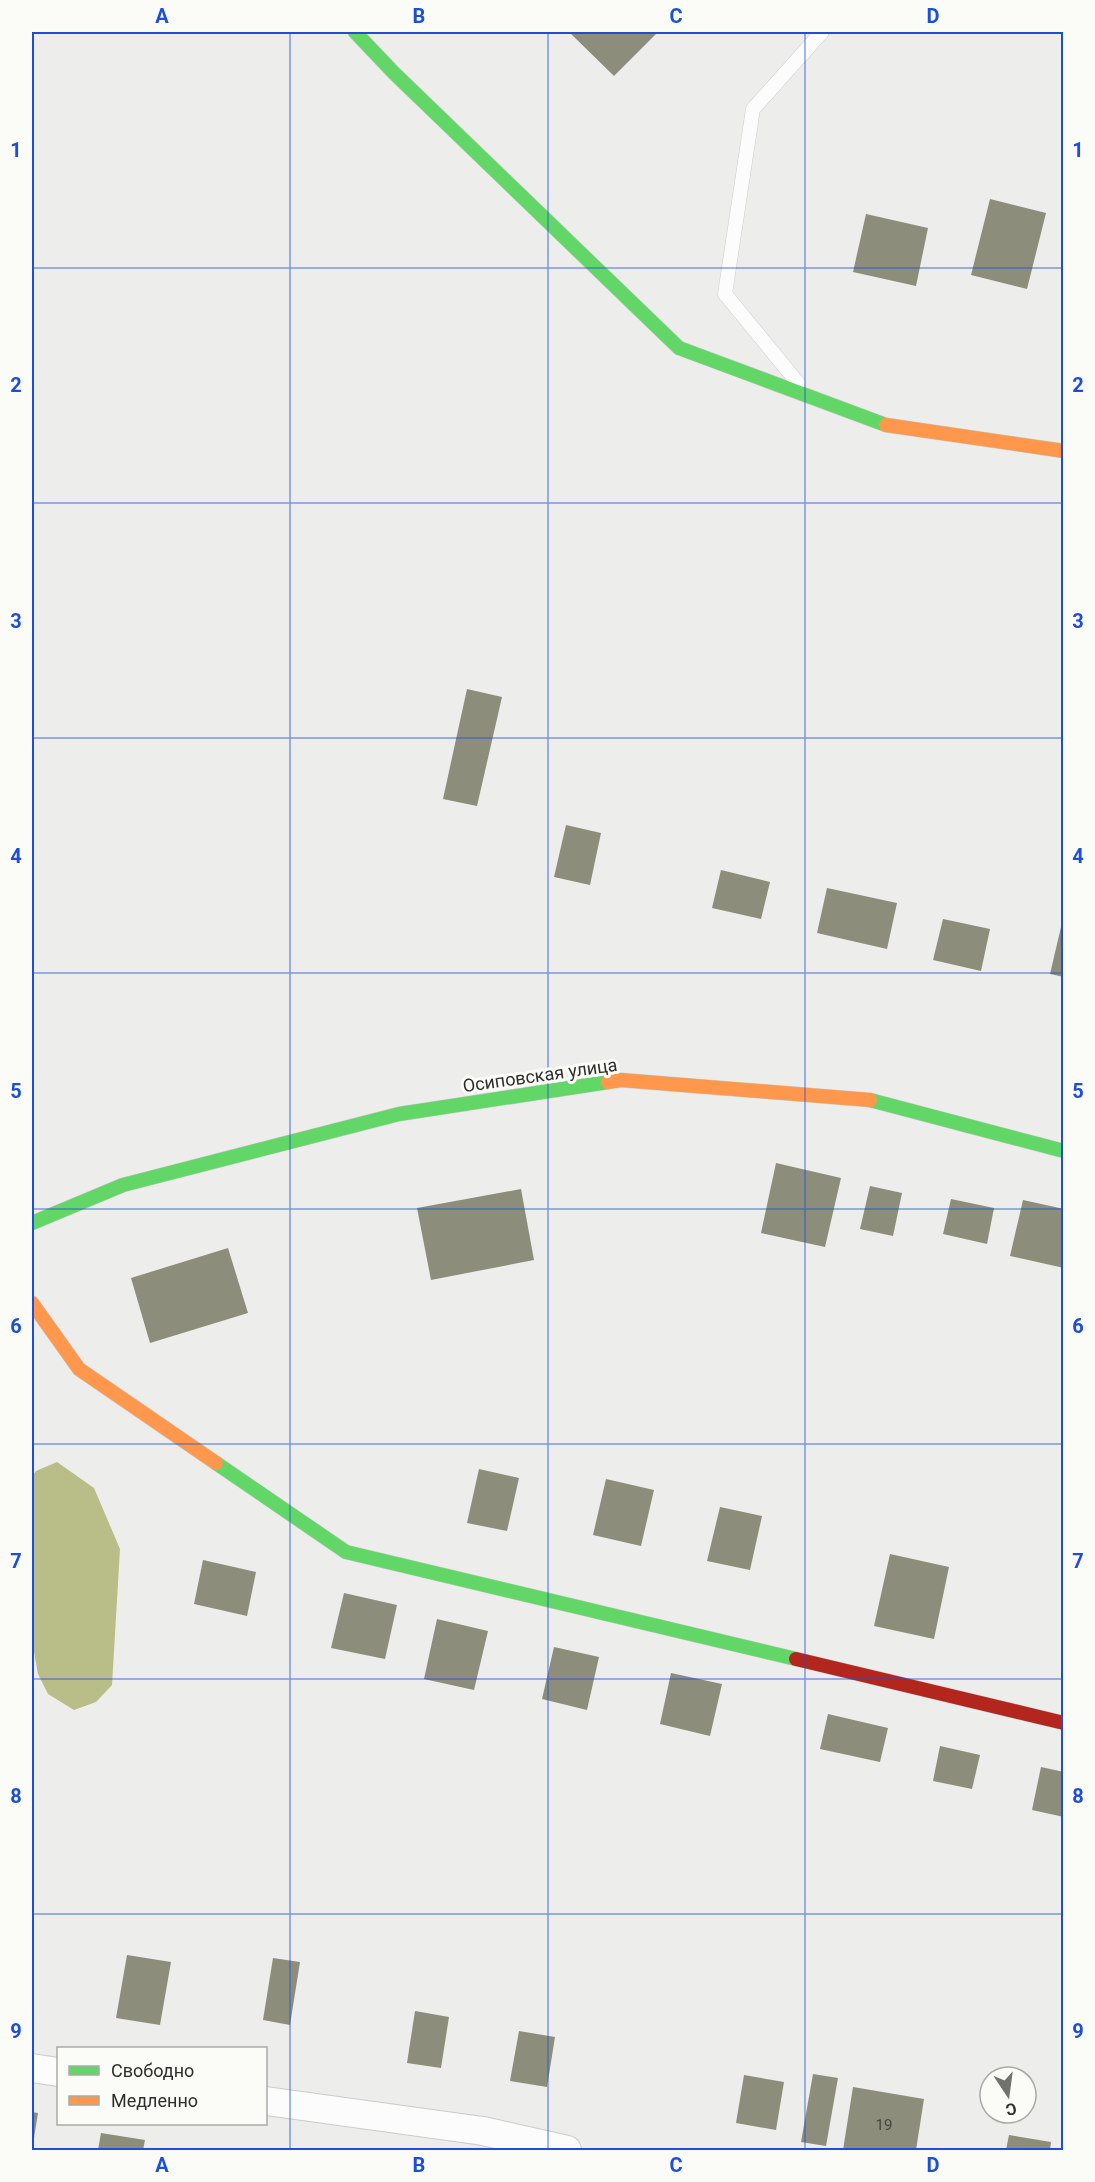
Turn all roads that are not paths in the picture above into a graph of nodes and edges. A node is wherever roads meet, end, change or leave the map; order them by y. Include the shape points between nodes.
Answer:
1 (355, 32) edge
2 (822, 32) edge
3 (809, 397) junction
4 (1064, 451) edge
5 (1064, 1151) edge
6 (32, 1222) edge
7 (32, 1303) edge
8 (1064, 1723) edge
9 (32, 2068) edge
10 (57, 2072) edge
11 (267, 2101) edge
12 (567, 2151) edge

1 - 3 street via 679,348
2 - 3 lane via 753,109 725,294
3 - 4 street via 886,425
5 - 6 street, Осиповская улица via 864,1098 621,1080 399,1114 123,1185
7 - 8 street via 79,1369 346,1552
9 - 10 street
11 - 12 street via 483,2131

